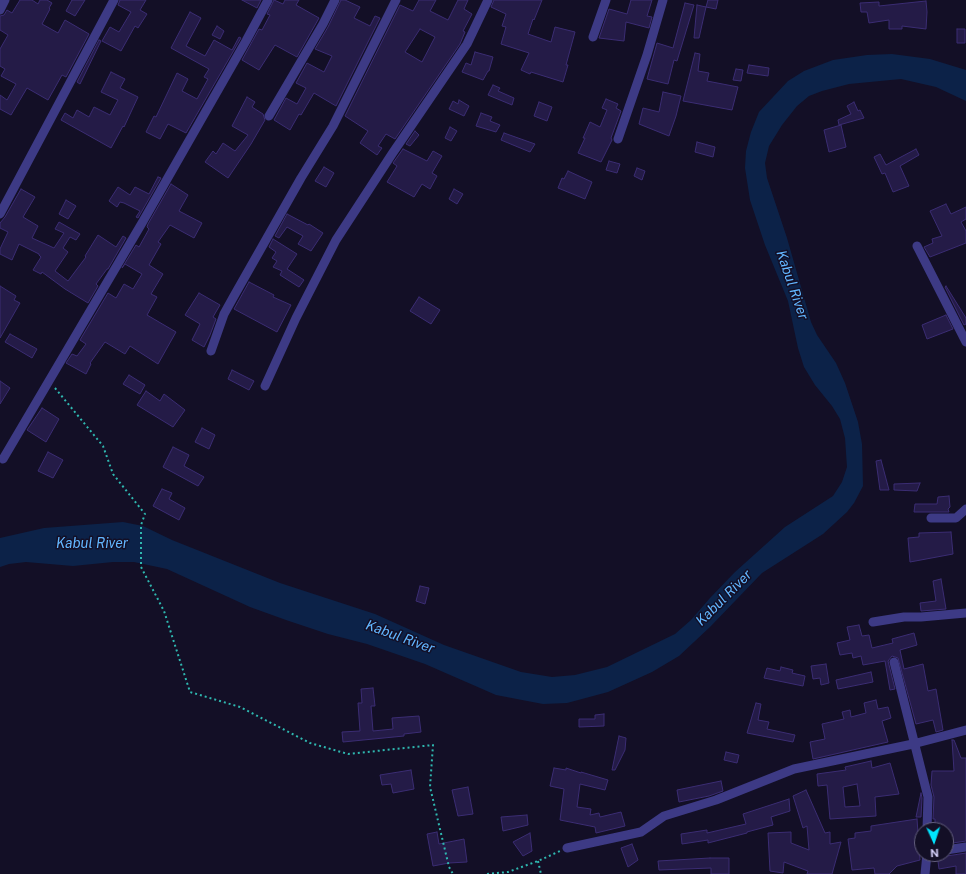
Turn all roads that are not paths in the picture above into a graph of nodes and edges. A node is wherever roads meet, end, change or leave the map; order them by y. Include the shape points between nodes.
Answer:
1 (5, 0) edge
2 (114, 0) edge
3 (268, 0) edge
4 (335, 0) edge
5 (396, 0) edge
6 (488, 0) edge
7 (606, 0) edge
8 (663, 0) edge
9 (0, 10) edge
10 (593, 37) dead end
11 (269, 116) dead end
12 (618, 139) dead end
13 (0, 214) edge
14 (917, 246) dead end
15 (966, 342) edge
16 (211, 351) dead end
17 (265, 386) dead end
18 (3, 459) dead end
19 (966, 509) edge
20 (931, 518) dead end
21 (966, 613) edge
22 (873, 622) dead end
23 (894, 662) dead end
24 (966, 730) edge
25 (913, 744) junction
26 (927, 822) edge
27 (966, 847) edge
28 (567, 848) road end
29 (954, 849) edge
30 (926, 862) edge
31 (925, 874) edge

1 - 9 street
2 - 13 street
3 - 18 street
4 - 11 street
5 - 16 street via 333,126 224,314
6 - 17 street via 467,44 336,240
7 - 10 street
8 - 12 street via 648,55
14 - 15 street
19 - 20 street via 956,518
21 - 22 street via 904,616
23 - 25 street
24 - 25 street
25 - 26 street via 928,797
25 - 28 street via 794,769 716,800 664,816 641,832
27 - 29 street
30 - 31 street

